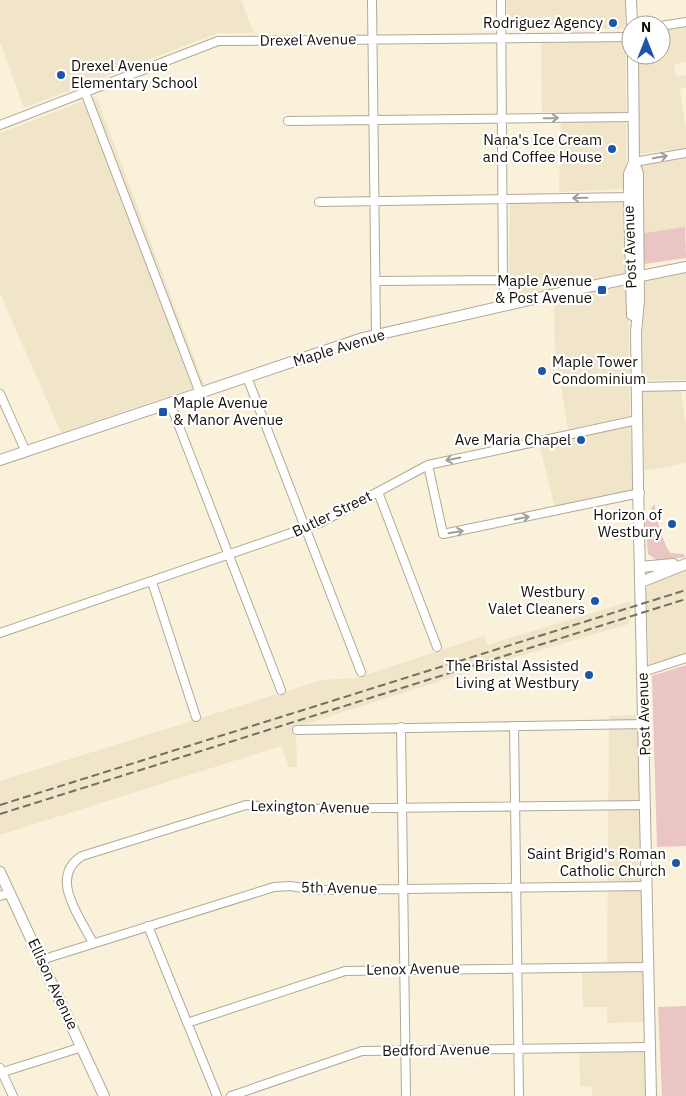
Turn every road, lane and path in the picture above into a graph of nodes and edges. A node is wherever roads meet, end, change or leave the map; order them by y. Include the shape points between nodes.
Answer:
1 (372, 0) edge
2 (501, 0) edge
3 (631, 0) edge
4 (632, 15) edge
5 (686, 22) edge
6 (671, 24) edge
7 (621, 36) edge
8 (502, 38) junction
9 (372, 39) junction
10 (632, 65) edge
11 (85, 92) junction
12 (633, 117) junction
13 (502, 118) junction
14 (373, 120) junction
15 (288, 121) dead end
16 (0, 124) edge
17 (686, 153) edge
18 (634, 162) junction
19 (634, 197) junction
20 (504, 199) junction
21 (374, 201) junction
22 (319, 202) dead end
23 (686, 267) edge
24 (635, 276) junction
25 (503, 280) junction
26 (375, 281) junction
27 (508, 305) junction
28 (376, 335) junction
29 (247, 378) junction
30 (686, 386) edge
31 (637, 387) junction
32 (200, 393) junction
33 (0, 394) edge
34 (170, 403) junction
35 (638, 420) junction
36 (26, 452) junction
37 (0, 460) edge
38 (428, 465) junction
39 (378, 492) junction
40 (640, 493) junction
41 (305, 528) junction
42 (229, 555) junction
43 (686, 563) edge
44 (640, 567) junction
45 (152, 582) junction
46 (641, 582) junction
47 (0, 633) edge
48 (438, 647) dead end
49 (686, 658) edge
50 (361, 672) dead end
51 (643, 672) junction
52 (281, 690) dead end
53 (196, 717) dead end
54 (644, 724) junction
55 (514, 726) junction
56 (401, 727) junction
57 (298, 730) dead end
58 (645, 804) junction
59 (515, 806) junction
60 (402, 808) junction
61 (0, 872) edge
62 (647, 886) junction
63 (516, 887) junction
64 (403, 889) junction
65 (5, 894) edge
66 (148, 926) junction
67 (93, 944) junction
68 (42, 960) junction
69 (648, 967) junction
70 (517, 968) junction
71 (404, 969) junction
72 (187, 1023) junction
73 (82, 1047) junction
74 (649, 1047) junction
75 (518, 1049) junction
76 (405, 1050) junction
77 (1, 1071) edge
78 (13, 1096) edge
79 (104, 1096) edge
80 (217, 1096) edge
81 (231, 1096) edge
82 (406, 1096) edge
83 (519, 1096) edge
84 (651, 1096) edge

1 - 9 street
2 - 8 street
3 - 4 main road
5 - 6 street
7 - 8 street, Drexel Avenue
8 - 9 street, Drexel Avenue
8 - 13 street
9 - 11 street, Drexel Avenue via 218,41
9 - 14 street
10 - 12 main road, Post Avenue
11 - 16 street, Drexel Avenue
11 - 32 street
13 -> 12 street
12 - 18 main road, Post Avenue
13 - 14 street
13 - 20 street
14 - 15 street
14 - 21 street
18 -> 17 street
18 - 19 main road, Post Avenue via 638,174
19 -> 20 street
19 - 24 main road, Post Avenue
20 - 21 street
20 - 25 street
21 - 22 street
21 - 26 street
23 - 24 main road, Maple Avenue
24 - 27 main road, Maple Avenue
24 - 31 main road, Post Avenue via 632,318 636,332
25 - 26 street
25 - 27 street
26 - 28 street
27 - 28 main road, Maple Avenue
28 - 29 main road, Maple Avenue
29 - 32 main road, Maple Avenue
29 - 41 street
30 - 31 street
31 - 35 main road, Post Avenue
32 - 34 main road, Maple Avenue
33 - 36 street
34 - 36 main road, Maple Avenue
34 - 42 street
35 -> 38 street, Butler Street
35 - 40 main road, Post Avenue
36 - 37 main road, Maple Avenue
38 - 39 street, Butler Street
38 -> 40 street via 443,534
39 - 41 street, Butler Street
39 - 48 street
40 - 44 main road, Post Avenue
41 - 42 street, Butler Street
41 - 50 street
42 - 45 street, Butler Street
42 - 52 street
43 - 44 main road
43 - 46 main road
44 - 46 main road, Post Avenue
45 - 47 street, Butler Street
45 - 53 street
46 - 51 main road, Post Avenue
49 - 51 street
51 - 54 main road, Post Avenue
54 - 55 street
54 - 58 main road, Post Avenue
55 - 56 street
55 - 59 street
56 - 57 street
56 - 60 street
58 - 59 street, Lexington Avenue
58 - 62 main road, Post Avenue
59 - 60 street, Lexington Avenue
59 - 63 street
60 - 64 street
60 - 67 street, Lexington Avenue via 296,809 246,805 82,856 70,865 66,887
61 - 65 main road, Ellison Avenue
62 - 63 street, 5th Avenue
62 - 69 main road, Post Avenue
63 - 64 street, 5th Avenue
63 - 70 street
64 - 66 street, 5th Avenue via 274,887
64 - 71 street
65 - 68 main road, Ellison Avenue
66 - 67 street, 5th Avenue
66 - 72 street
67 - 68 street, 5th Avenue
68 - 73 main road, Ellison Avenue
69 - 70 street, Lenox Avenue
69 - 74 main road, Post Avenue
70 - 71 street, Lenox Avenue
70 - 75 street
71 - 72 street, Lenox Avenue via 340,972
71 - 76 street
72 - 80 street
73 - 77 street
73 - 79 main road, Ellison Avenue
74 - 75 street, Bedford Avenue
74 - 84 main road, Post Avenue
75 - 76 street, Bedford Avenue
75 - 83 street
76 - 81 street, Bedford Avenue via 362,1051
76 - 82 street
77 - 78 street

